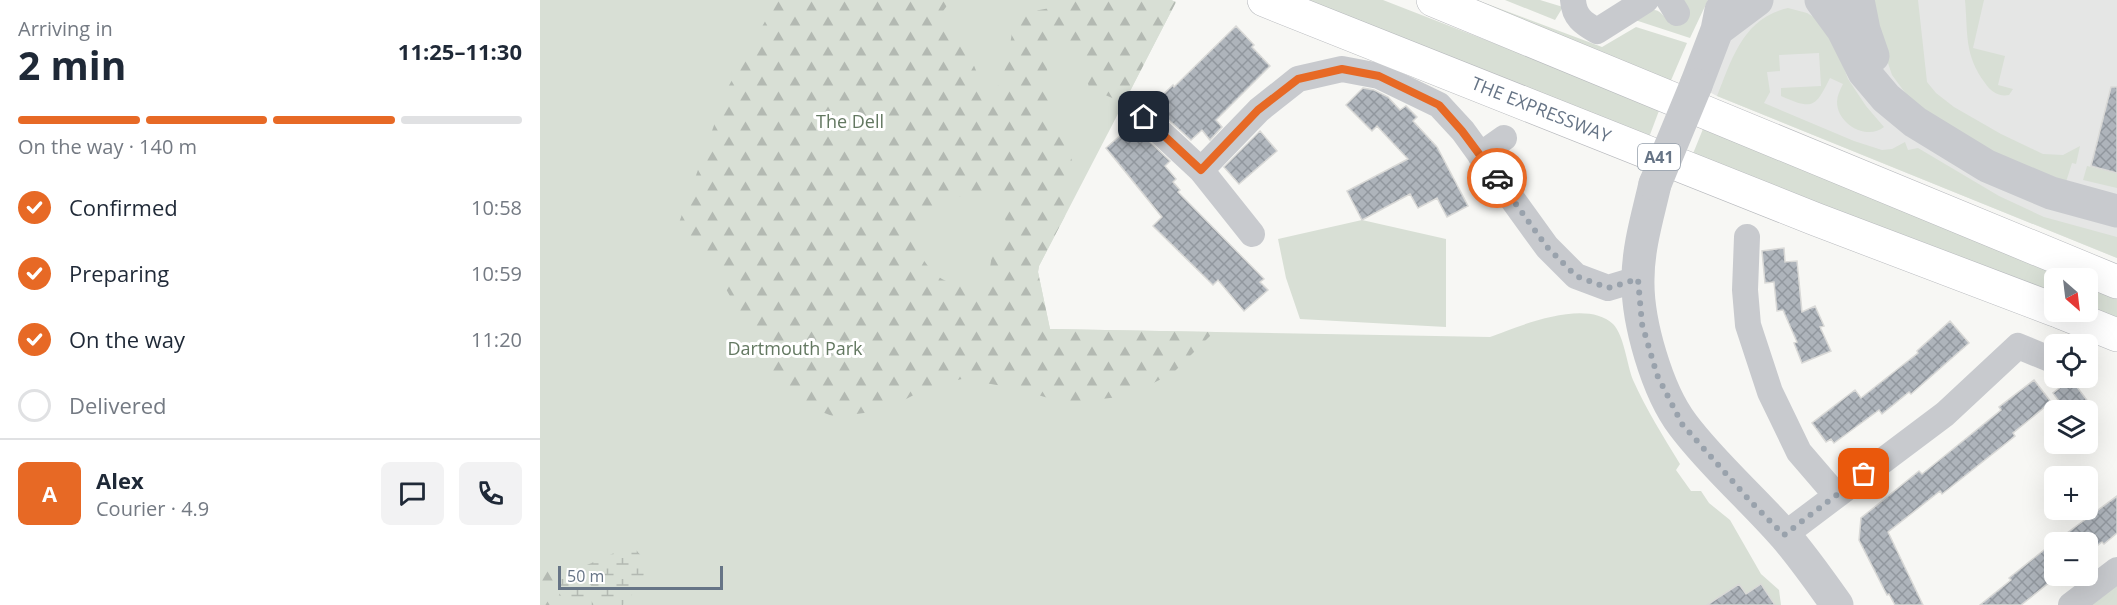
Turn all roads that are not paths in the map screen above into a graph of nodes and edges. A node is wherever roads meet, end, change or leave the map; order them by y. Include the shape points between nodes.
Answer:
1 (1264, 0) edge
2 (1433, 0) edge
3 (1646, 0) edge
4 (1729, 0) edge
5 (1757, 0) edge
6 (1821, 0) edge
7 (1858, 0) edge
8 (1573, 4) edge
9 (1718, 30) junction
10 (1886, 98) junction
11 (1144, 117) dead end
12 (1504, 138) dead end
13 (1480, 155) junction
14 (1201, 170) junction
15 (2117, 211) edge
16 (1252, 234) dead end
17 (1747, 237) dead end
18 (1638, 279) junction
19 (2117, 282) edge
20 (2044, 306) edge
21 (2085, 322) edge
22 (2117, 335) edge
23 (2044, 357) edge
24 (1836, 495) junction
25 (1784, 535) junction
26 (2117, 570) edge
27 (1837, 605) edge
28 (2071, 605) edge

1 - 20 highway, THE EXPRESSWAY / A41
2 - 19 highway
3 - 8 street via 1597,31 1580,22
4 - 9 street via 1721,10
5 - 9 street
6 - 10 street via 1843,30 1864,72
7 - 10 street
9 - 18 street, bridge via 1655,184 1642,238
10 - 15 street via 1915,122 1987,166 2051,193
11 - 14 street
12 - 13 street
13 - 14 street via 1439,105 1379,76 1342,69 1298,79 1258,110
13 - 18 street via 1547,247 1576,276 1608,288
14 - 16 street
17 - 24 street via 1748,325 1770,392 1799,452
18 - 25 street via 1642,324 1657,375 1682,424
21 - 22 highway
23 - 24 street via 2010,342 1945,414
24 - 25 street
25 - 27 street
26 - 28 street

